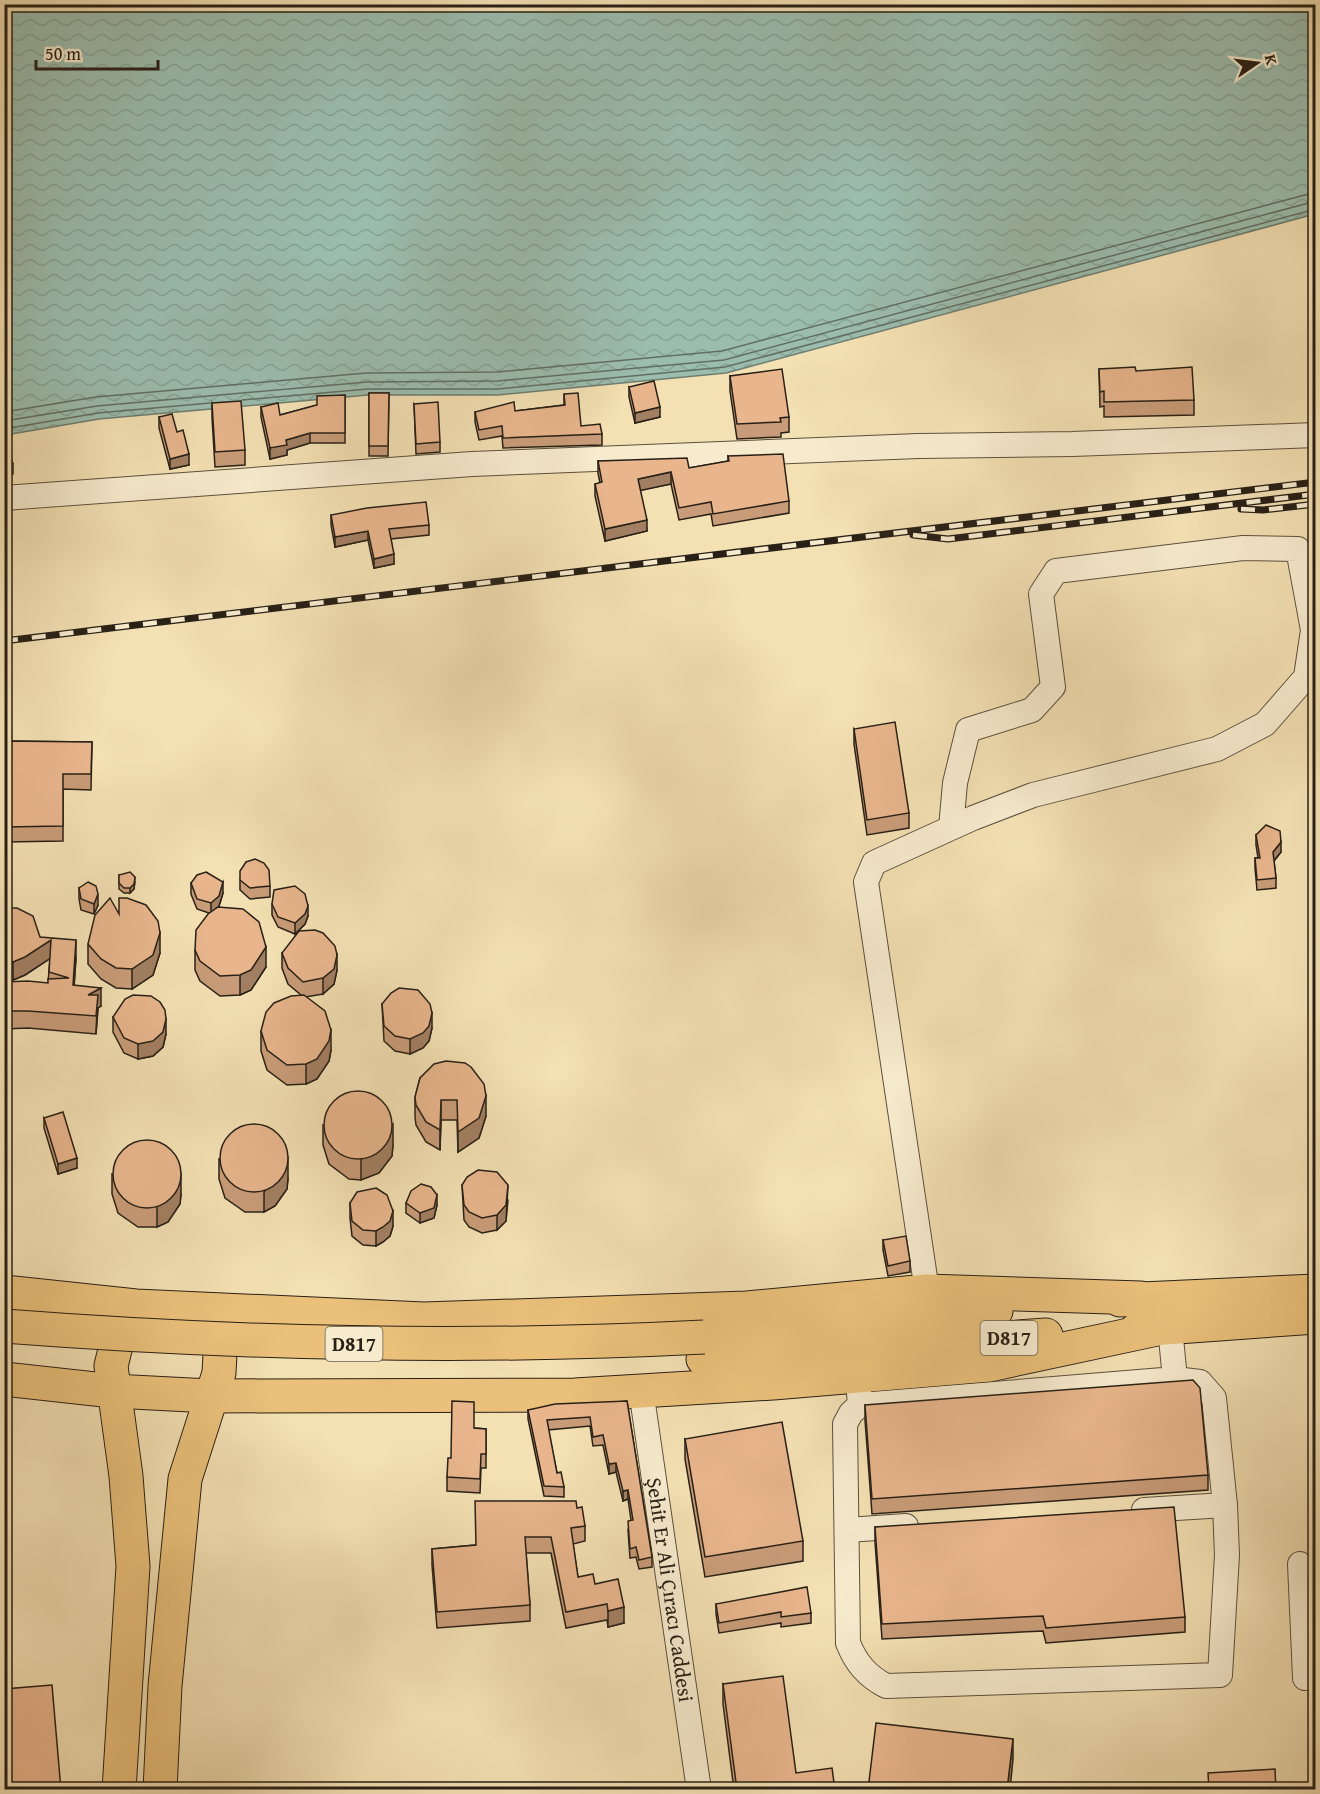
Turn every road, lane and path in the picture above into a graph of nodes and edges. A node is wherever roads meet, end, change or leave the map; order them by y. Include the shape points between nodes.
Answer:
1 (1316, 435) edge
2 (4, 498) edge
3 (951, 828) junction
4 (1316, 1291) edge
5 (4, 1292) edge
6 (927, 1292) junction
7 (1141, 1298) junction
8 (136, 1306) junction
9 (216, 1310) junction
10 (1316, 1317) edge
11 (4, 1326) edge
12 (1164, 1329) junction
13 (4, 1347) edge
14 (704, 1348) junction
15 (4, 1379) edge
16 (1175, 1379) junction
17 (641, 1390) junction
18 (113, 1391) junction
19 (858, 1391) junction
20 (210, 1396) junction
21 (1225, 1505) junction
22 (1119, 1512) edge
23 (930, 1524) edge
24 (847, 1530) junction
25 (1300, 1564) dead end
26 (1316, 1678) edge
27 (119, 1790) edge
28 (159, 1790) edge
29 (699, 1790) edge

1 - 2 street via 472,464
3 - 3 street via 1033,795 1217,749 1265,724 1306,677 1313,630 1298,549 1243,548 1056,571 1041,594 1053,687 1032,710 968,730 955,783
3 - 6 street via 874,863 866,882
4 - 7 highway, D817
5 - 8 highway
6 - 7 highway
6 - 9 highway via 747,1308 563,1316 424,1318
7 - 14 highway, D817
8 - 9 highway
8 - 18 highway via 120,1329 111,1366
9 - 20 highway via 221,1335 219,1373
10 - 12 highway, D817
11 - 14 highway, D817, bridge via 293,1343
12 - 14 highway, D817
12 - 16 street
12 - 19 highway
13 - 14 highway, D817 via 156,1359 295,1364 561,1365
15 - 18 highway
16 - 19 street
16 - 21 street via 1200,1382 1214,1398
17 - 19 highway
17 - 20 highway via 575,1395
17 - 29 street, Şehit Er Ali Çıracı Caddesi
18 - 20 highway
18 - 27 highway via 126,1476 133,1566
19 - 24 street via 845,1424
20 - 28 highway via 185,1479
21 - 22 street
21 - 24 street via 1227,1555 1220,1675 886,1686 861,1668 848,1643
23 - 24 street
25 - 26 street via 1305,1678

